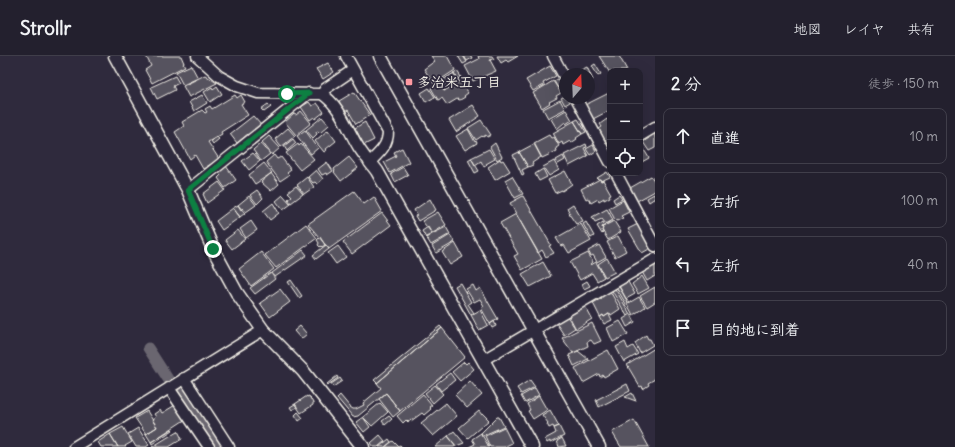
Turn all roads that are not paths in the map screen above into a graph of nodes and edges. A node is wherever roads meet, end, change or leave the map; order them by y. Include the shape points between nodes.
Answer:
1 (115, 56) edge
2 (197, 56) edge
3 (346, 56) edge
4 (380, 56) edge
5 (553, 56) edge
6 (560, 68) edge
7 (353, 70) junction
8 (309, 93) junction
9 (322, 94) junction
10 (579, 104) edge
11 (655, 127) edge
12 (643, 134) edge
13 (607, 153) edge
14 (370, 162) junction
15 (618, 176) edge
16 (188, 190) junction
17 (655, 246) edge
18 (655, 259) edge
19 (534, 329) junction
20 (263, 330) junction
21 (483, 360) junction
22 (184, 378) junction
23 (169, 388) junction
24 (74, 447) edge
25 (209, 447) edge
26 (229, 447) edge
27 (363, 447) edge
28 (532, 447) edge
29 (600, 447) edge

1 - 16 street
2 - 8 street via 219,76 258,93
3 - 7 street
4 - 19 street
5 - 6 street
7 - 9 street via 325,89
7 - 14 street via 388,132 386,144
8 - 9 street
8 - 16 street
9 - 14 street via 329,99 363,156
10 - 13 street
11 - 12 street
14 - 21 street
15 - 17 street
16 - 20 street via 213,249 237,293
18 - 19 street
19 - 21 street
19 - 29 street
20 - 22 street
20 - 27 street via 303,371
21 - 28 street
22 - 23 street
22 - 26 street
23 - 24 street
23 - 25 street

